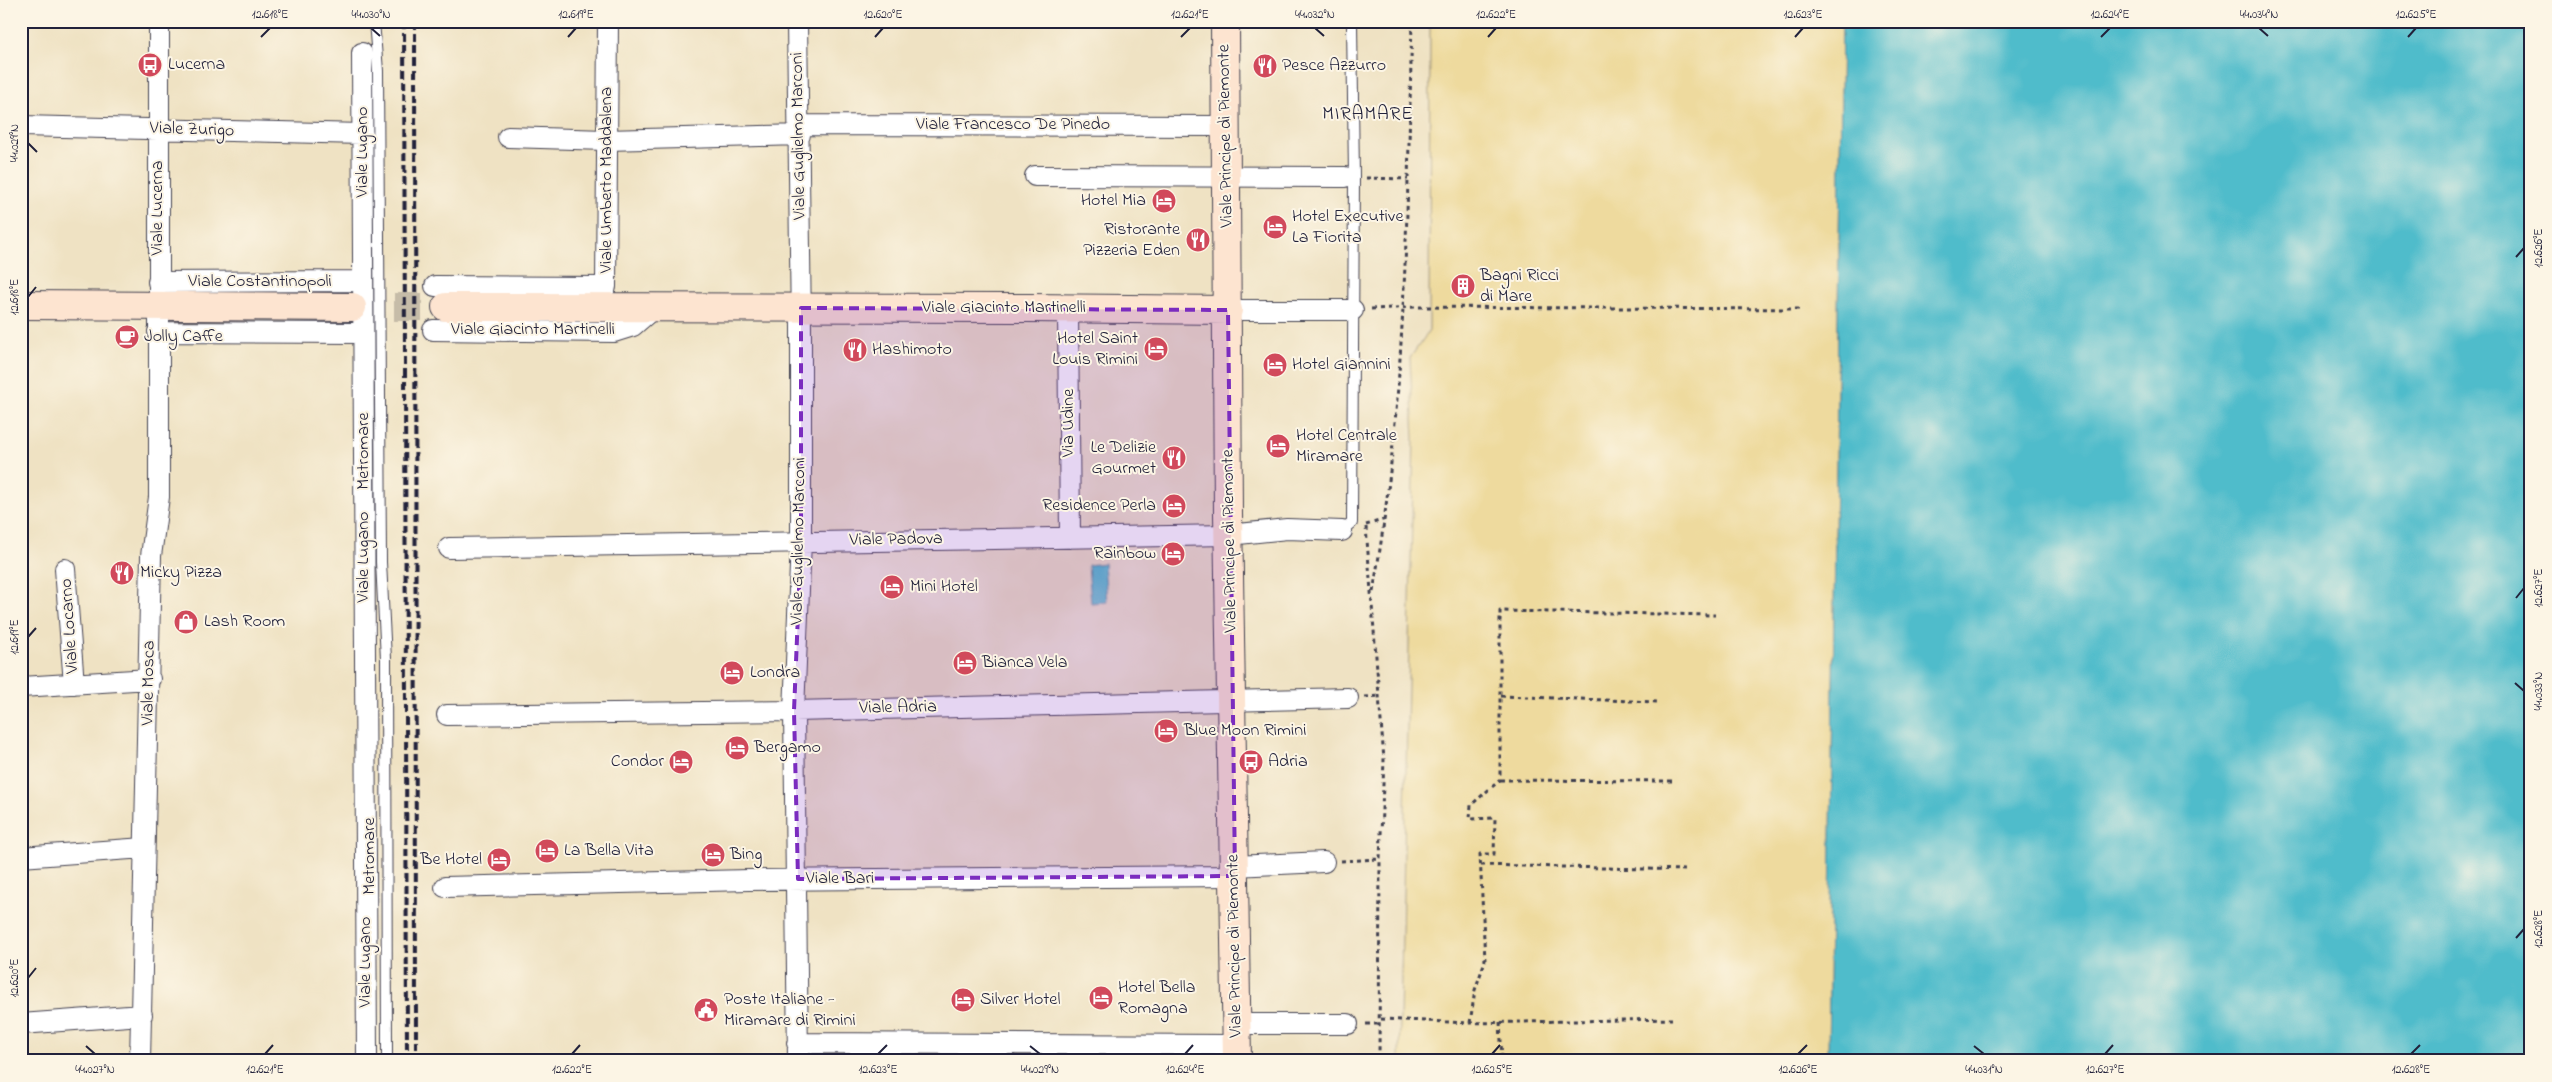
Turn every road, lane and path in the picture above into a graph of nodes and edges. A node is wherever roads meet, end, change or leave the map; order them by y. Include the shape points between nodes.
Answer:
1 (159, 21) edge
2 (374, 21) edge
3 (608, 21) edge
4 (797, 21) edge
5 (1225, 21) edge
6 (1352, 21) edge
7 (1412, 21) edge
8 (362, 53) dead end
9 (21, 126) edge
10 (1226, 126) junction
11 (158, 129) junction
12 (800, 130) junction
13 (363, 134) junction
14 (508, 137) dead end
15 (606, 140) junction
16 (1035, 176) dead end
17 (1227, 178) junction
18 (1350, 178) junction
19 (1408, 179) junction
20 (363, 282) junction
21 (21, 305) edge
22 (158, 306) junction
23 (352, 307) tunnel mouth
24 (1405, 307) junction
25 (438, 308) joint
26 (801, 308) junction
27 (1068, 308) junction
28 (1801, 309) dead end
29 (1228, 310) junction
30 (1353, 310) junction
31 (363, 333) junction
32 (1342, 531) joint
33 (1229, 535) junction
34 (1070, 538) junction
35 (801, 542) junction
36 (449, 548) dead end
37 (65, 569) dead end
38 (1715, 615) dead end
39 (150, 679) junction
40 (74, 684) junction
41 (21, 688) edge
42 (1501, 696) junction
43 (1348, 698) dead end
44 (1232, 702) junction
45 (1657, 702) dead end
46 (794, 711) junction
47 (447, 715) dead end
48 (1500, 780) junction
49 (1673, 781) dead end
50 (144, 848) junction
51 (21, 856) edge
52 (1380, 859) junction
53 (1324, 862) joint
54 (1481, 865) junction
55 (1687, 870) dead end
56 (1234, 871) junction
57 (798, 880) junction
58 (445, 886) dead end
59 (142, 1015) junction
60 (1380, 1019) junction
61 (1672, 1019) dead end
62 (1500, 1022) junction
63 (1470, 1023) junction
64 (21, 1024) edge
65 (1348, 1024) dead end
66 (1237, 1043) edge
67 (798, 1052) edge
68 (140, 1061) edge
69 (367, 1061) edge
70 (387, 1061) edge
71 (1380, 1061) edge
72 (1502, 1061) edge

1 - 11 street, Viale Lucerna
2 - 70 lane, Metromare via 378,71 380,552 386,659
3 - 15 street, Viale Umberto Maddalena
4 - 12 street, Viale Guglielmo Marconi
5 - 10 street, Viale Principe di Piemonte
6 - 18 lane
7 - 19 path
8 - 13 street, Viale Lugano
9 - 11 street, Viale Zurigo
10 - 12 street, Viale Francesco De Pinedo
10 - 17 street, Viale Principe di Piemonte
11 - 13 street, Viale Zurigo
11 - 22 street, Viale Lucerna
12 - 15 street, Viale Francesco De Pinedo
12 - 26 street, Viale Guglielmo Marconi
13 - 20 street, Viale Lugano
14 - 15 street, Viale Francesco De Pinedo
15 - 25 street, Viale Umberto Maddalena via 606,287
16 - 17 street
17 - 18 street
17 - 29 street, Viale Principe di Piemonte
18 - 19 path
18 - 30 lane
19 - 24 path
20 - 22 street, Viale Costantinopoli
20 - 31 street, Viale Lugano
21 - 22 street, Viale Costantinopoli
22 - 23 street
22 - 31 street, Viale Costantinopoli
22 - 39 street, Viale Mosca via 159,497 151,556
24 - 28 path
24 - 30 path
24 - 52 path via 1386,518 1372,598 1384,760
25 - 26 street, Viale Giacinto Martinelli
26 - 27 street, Viale Giacinto Martinelli
26 - 35 street, Viale Guglielmo Marconi
27 - 29 street, Viale Giacinto Martinelli
27 - 34 street, Via Udine
29 - 30 street, Viale Giacinto Martinelli
29 - 33 street, Viale Principe di Piemonte
30 - 32 lane via 1352,522
31 - 69 street, Viale Lugano
32 - 33 street, Viale Padova via 1287,529
33 - 34 street, Viale Padova
33 - 44 street, Viale Principe di Piemonte
34 - 35 street, Viale Padova
35 - 36 street, Viale Padova
35 - 46 street, Viale Guglielmo Marconi
37 - 40 street, Viale Locarno
38 - 42 path via 1500,611
39 - 40 street, Viale Locarno
39 - 50 street, Viale Mosca
40 - 41 street, Viale Locarno
42 - 45 path
42 - 48 path
43 - 44 street, Viale Adria
44 - 46 street, Viale Adria
44 - 56 street, Viale Principe di Piemonte
46 - 47 street, Viale Adria
46 - 57 street, Viale Guglielmo Marconi
48 - 49 path
48 - 54 path via 1471,805 1470,819 1495,818 1494,854 1480,854
50 - 51 street
50 - 59 street, Viale Mosca
52 - 53 path
52 - 60 path
53 - 56 street, Viale Bari
54 - 55 path
54 - 63 path via 1485,961 1475,990
56 - 57 street, Viale Bari
56 - 66 street, Viale Principe di Piemonte
57 - 58 street, Viale Bari
57 - 67 street, Viale Guglielmo Marconi
59 - 64 street
59 - 68 street, Viale Mosca
60 - 63 path
60 - 71 path
61 - 62 path
62 - 63 path
62 - 72 path
65 - 66 street
66 - 67 street

